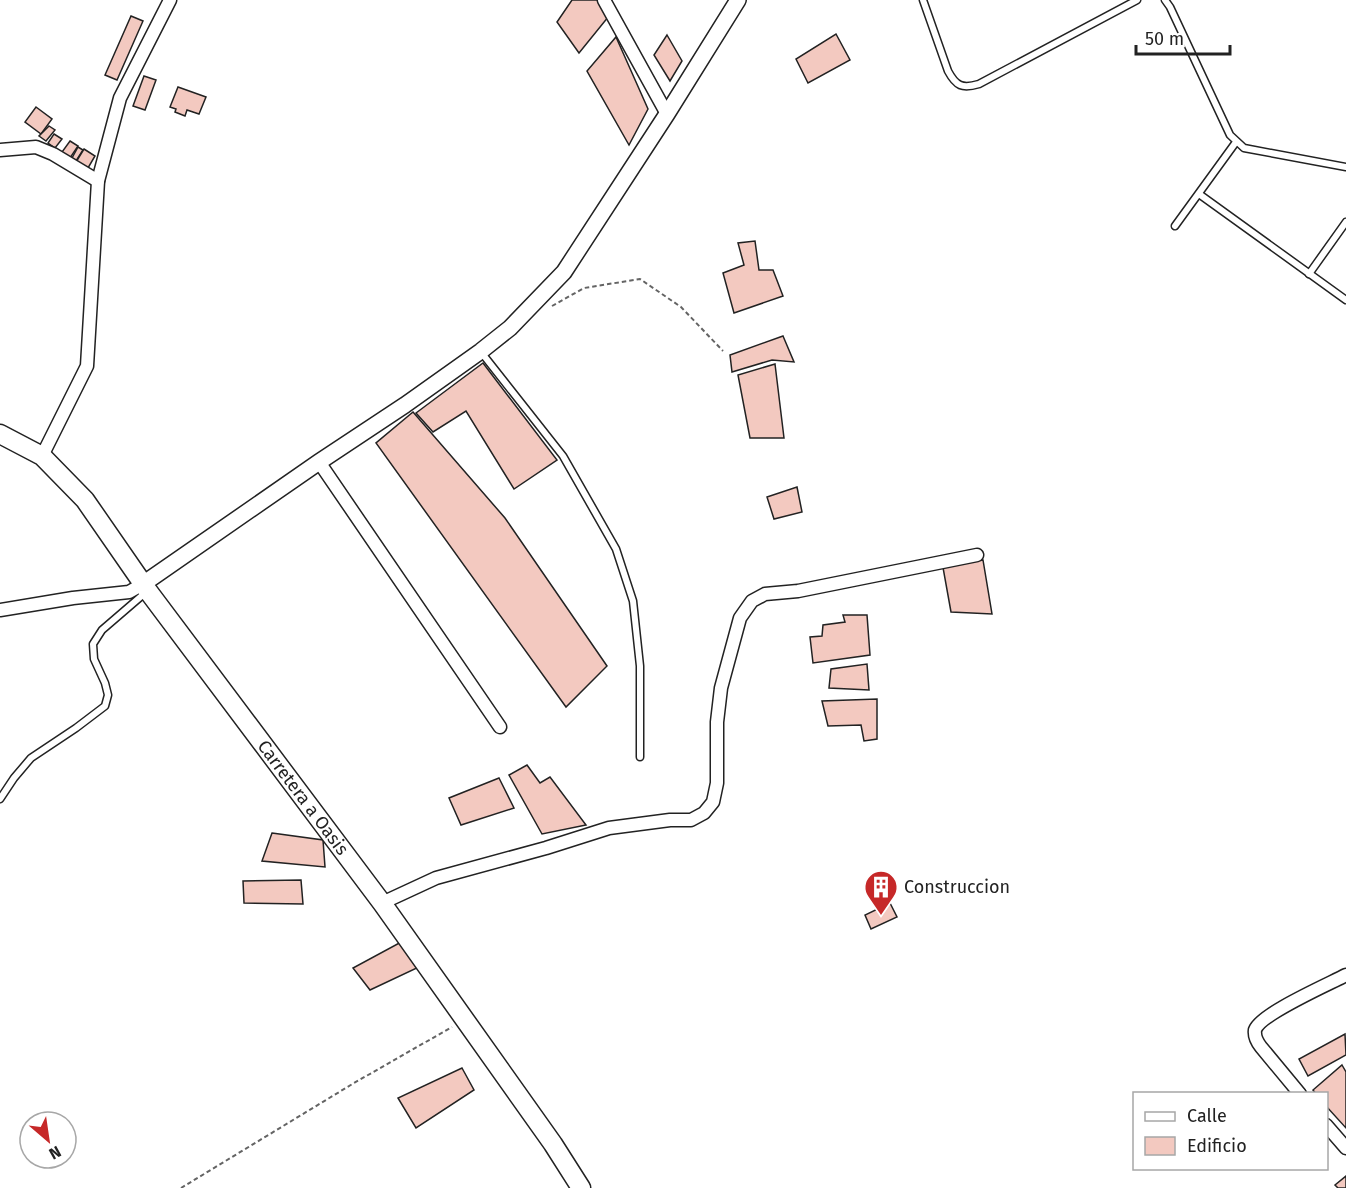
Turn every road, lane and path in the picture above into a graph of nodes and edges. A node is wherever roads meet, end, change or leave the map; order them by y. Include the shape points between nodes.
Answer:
1 (170, 0) edge
2 (604, 0) edge
3 (738, 0) edge
4 (923, 0) edge
5 (1137, 0) edge
6 (1165, 0) edge
7 (667, 114) junction
8 (1236, 142) junction
9 (0, 150) edge
10 (1346, 167) edge
11 (98, 181) junction
12 (1199, 194) junction
13 (1346, 222) edge
14 (1175, 226) dead end
15 (1309, 274) junction
16 (1346, 300) edge
17 (547, 308) dead end
18 (481, 351) junction
19 (723, 351) dead end
20 (0, 434) edge
21 (42, 456) junction
22 (319, 462) junction
23 (977, 555) dead end
24 (146, 588) junction
25 (0, 610) edge
26 (500, 727) dead end
27 (640, 757) dead end
28 (0, 799) edge
29 (382, 903) junction
30 (1346, 975) edge
31 (465, 1020) junction
32 (1298, 1092) edge
33 (1328, 1127) edge
34 (1346, 1148) edge
35 (181, 1188) edge
36 (581, 1188) edge

1 - 11 street via 120,98
2 - 7 street
3 - 7 street
4 - 5 lane via 952,80 968,87
6 - 8 lane
7 - 18 street via 564,272 510,328
8 - 10 lane via 1257,151
8 - 12 lane
9 - 11 street via 36,147
11 - 21 street via 87,366
12 - 14 lane
12 - 15 lane
13 - 15 lane
15 - 16 lane
17 - 19 path via 584,288 640,279 681,306
18 - 22 street
18 - 27 lane via 563,456 616,549 633,601 638,644
20 - 21 main road, Carretera a Oasis
21 - 24 main road, Carretera a Oasis via 85,500
22 - 24 street
22 - 26 street
23 - 29 street via 798,591 765,594 752,601 740,618 721,688 717,783 713,802 705,813 691,820 609,828 436,878
24 - 25 street
24 - 28 lane via 102,630 93,644 94,659 108,695 105,706 31,759
24 - 29 main road, Carretera a Oasis
29 - 31 main road, Carretera a Oasis
30 - 32 street via 1273,1012 1255,1031 1256,1040
31 - 35 path
31 - 36 main road, Carretera a Oasis
33 - 34 street

